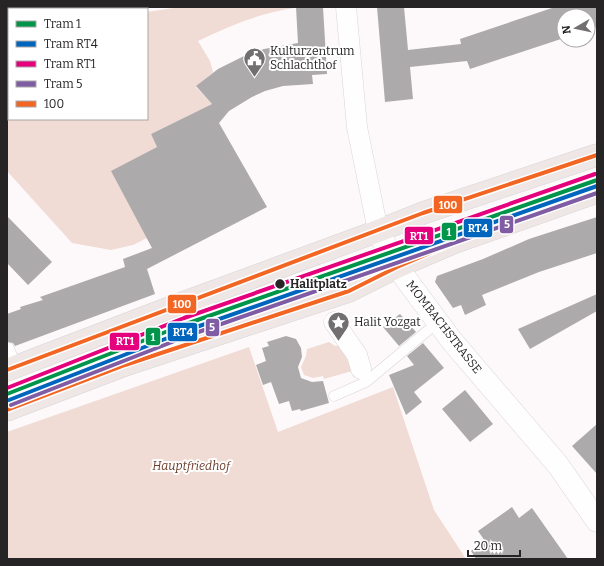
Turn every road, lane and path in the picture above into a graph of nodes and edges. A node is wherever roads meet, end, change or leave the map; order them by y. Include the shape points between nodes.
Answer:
1 (346, 7) edge
2 (597, 155) edge
3 (597, 192) edge
4 (388, 249) junction
5 (177, 305) junction
6 (222, 309) junction
7 (334, 322) dead end
8 (438, 322) junction
9 (172, 350) junction
10 (11, 361) edge
11 (362, 369) dead end
12 (334, 396) dead end
13 (7, 410) edge
14 (597, 521) edge

1 - 4 street, MOMBACHSTRASSE via 357,127
2 - 4 main road via 424,213
3 - 4 main road via 453,243
4 - 5 main road
4 - 6 lane
4 - 8 street, MOMBACHSTRASSE
4 - 9 main road via 349,291
5 - 6 lane
5 - 10 main road
6 - 9 lane
7 - 11 street via 357,355
8 - 12 lane via 366,382
8 - 14 street, MOMBACHSTRASSE via 558,465
9 - 13 main road

